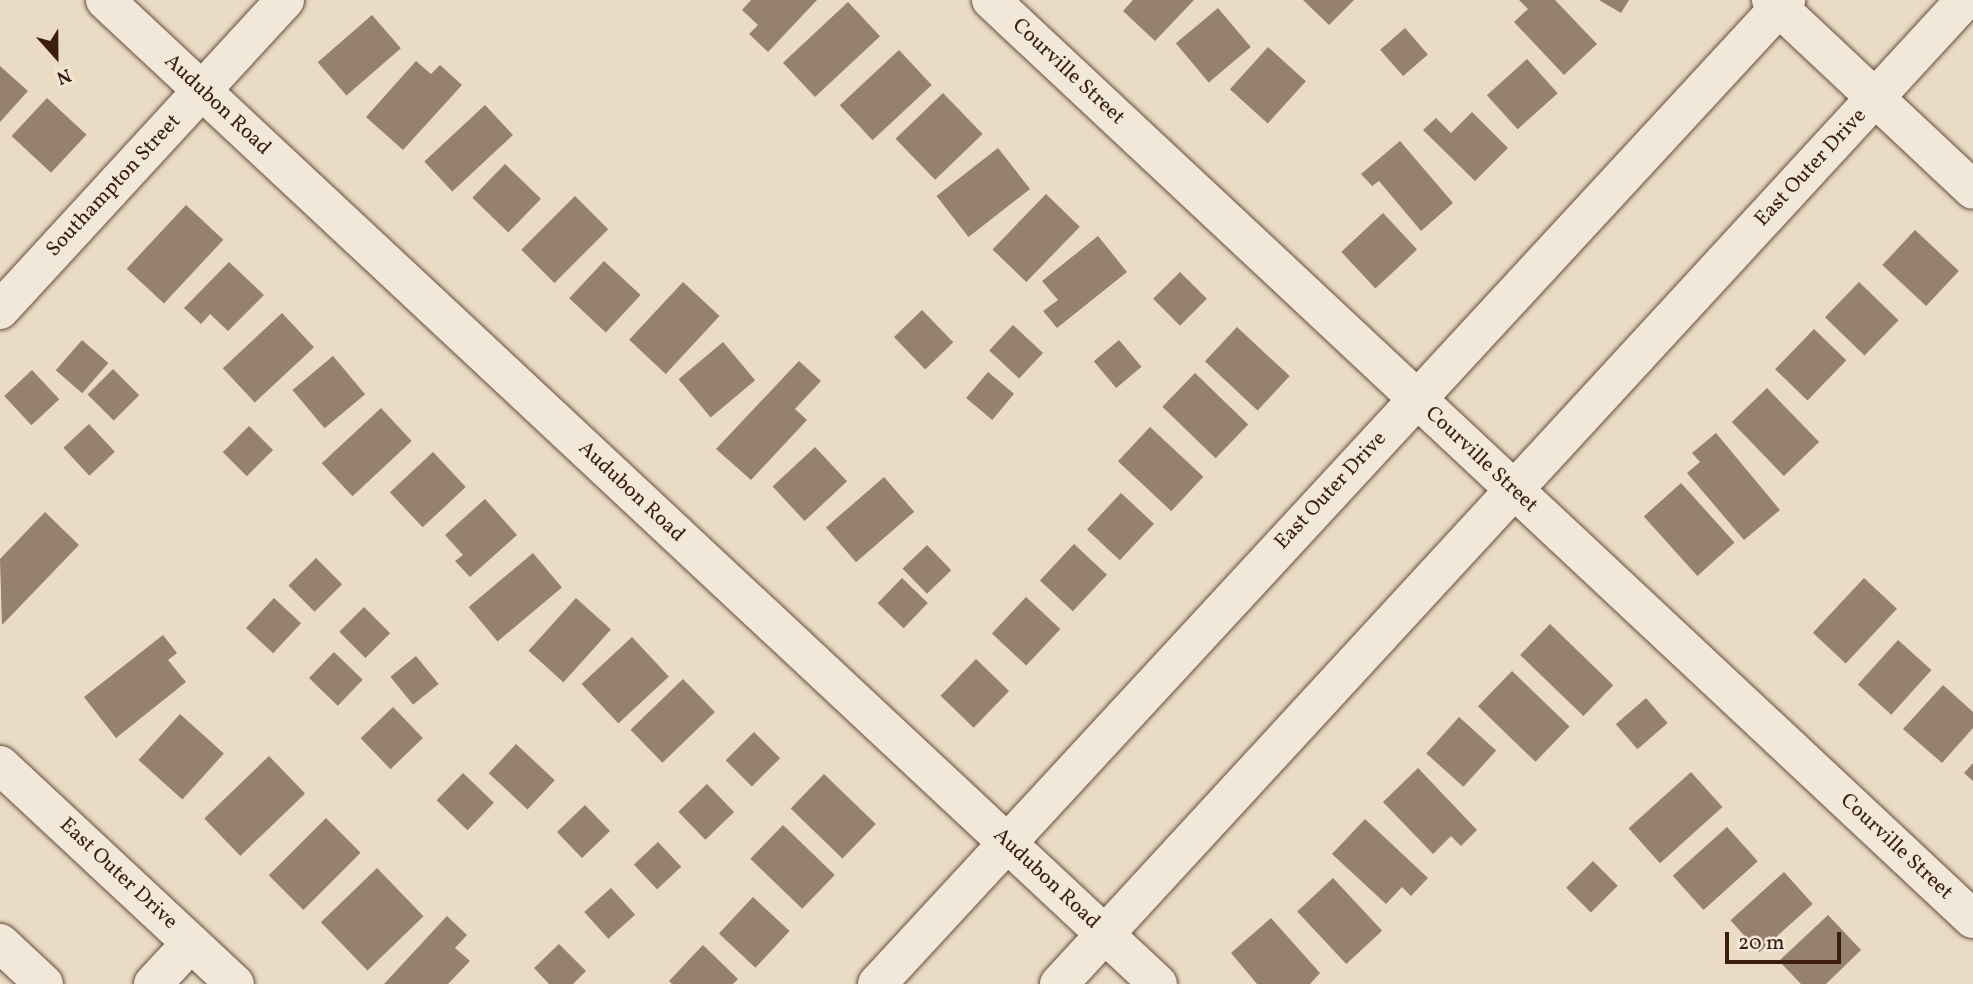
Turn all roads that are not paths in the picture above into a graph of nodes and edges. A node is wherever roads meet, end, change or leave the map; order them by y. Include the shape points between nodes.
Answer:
1 (105, 0) edge
2 (285, 0) edge
3 (991, 0) edge
4 (1965, 0) edge
5 (1778, 3) edge
6 (202, 90) junction
7 (1875, 99) junction
8 (1973, 190) edge
9 (0, 310) edge
10 (1416, 399) junction
11 (1514, 491) junction
12 (0, 765) edge
13 (1006, 843) junction
14 (1973, 919) edge
15 (1105, 934) junction
16 (0, 943) edge
17 (191, 943) junction
18 (44, 984) edge
19 (153, 984) edge
20 (235, 984) edge
21 (877, 984) edge
22 (1059, 984) edge
23 (1158, 984) edge

1 - 6 street, Audubon Road
2 - 6 street, Southampton Street
3 - 10 street, Courville Street
4 - 7 street, East Outer Drive
5 - 7 street
5 - 10 street, East Outer Drive
6 - 9 street, Southampton Street
6 - 13 street, Audubon Road
7 - 8 street
7 - 11 street, East Outer Drive
10 - 11 street, Courville Street
10 - 13 street, East Outer Drive
11 - 14 street, Courville Street
11 - 15 street, East Outer Drive
12 - 17 street, East Outer Drive
13 - 15 street, Audubon Road
13 - 21 street, East Outer Drive
15 - 22 street, East Outer Drive
15 - 23 street, Audubon Road
16 - 18 street
17 - 19 street
17 - 20 street, East Outer Drive

